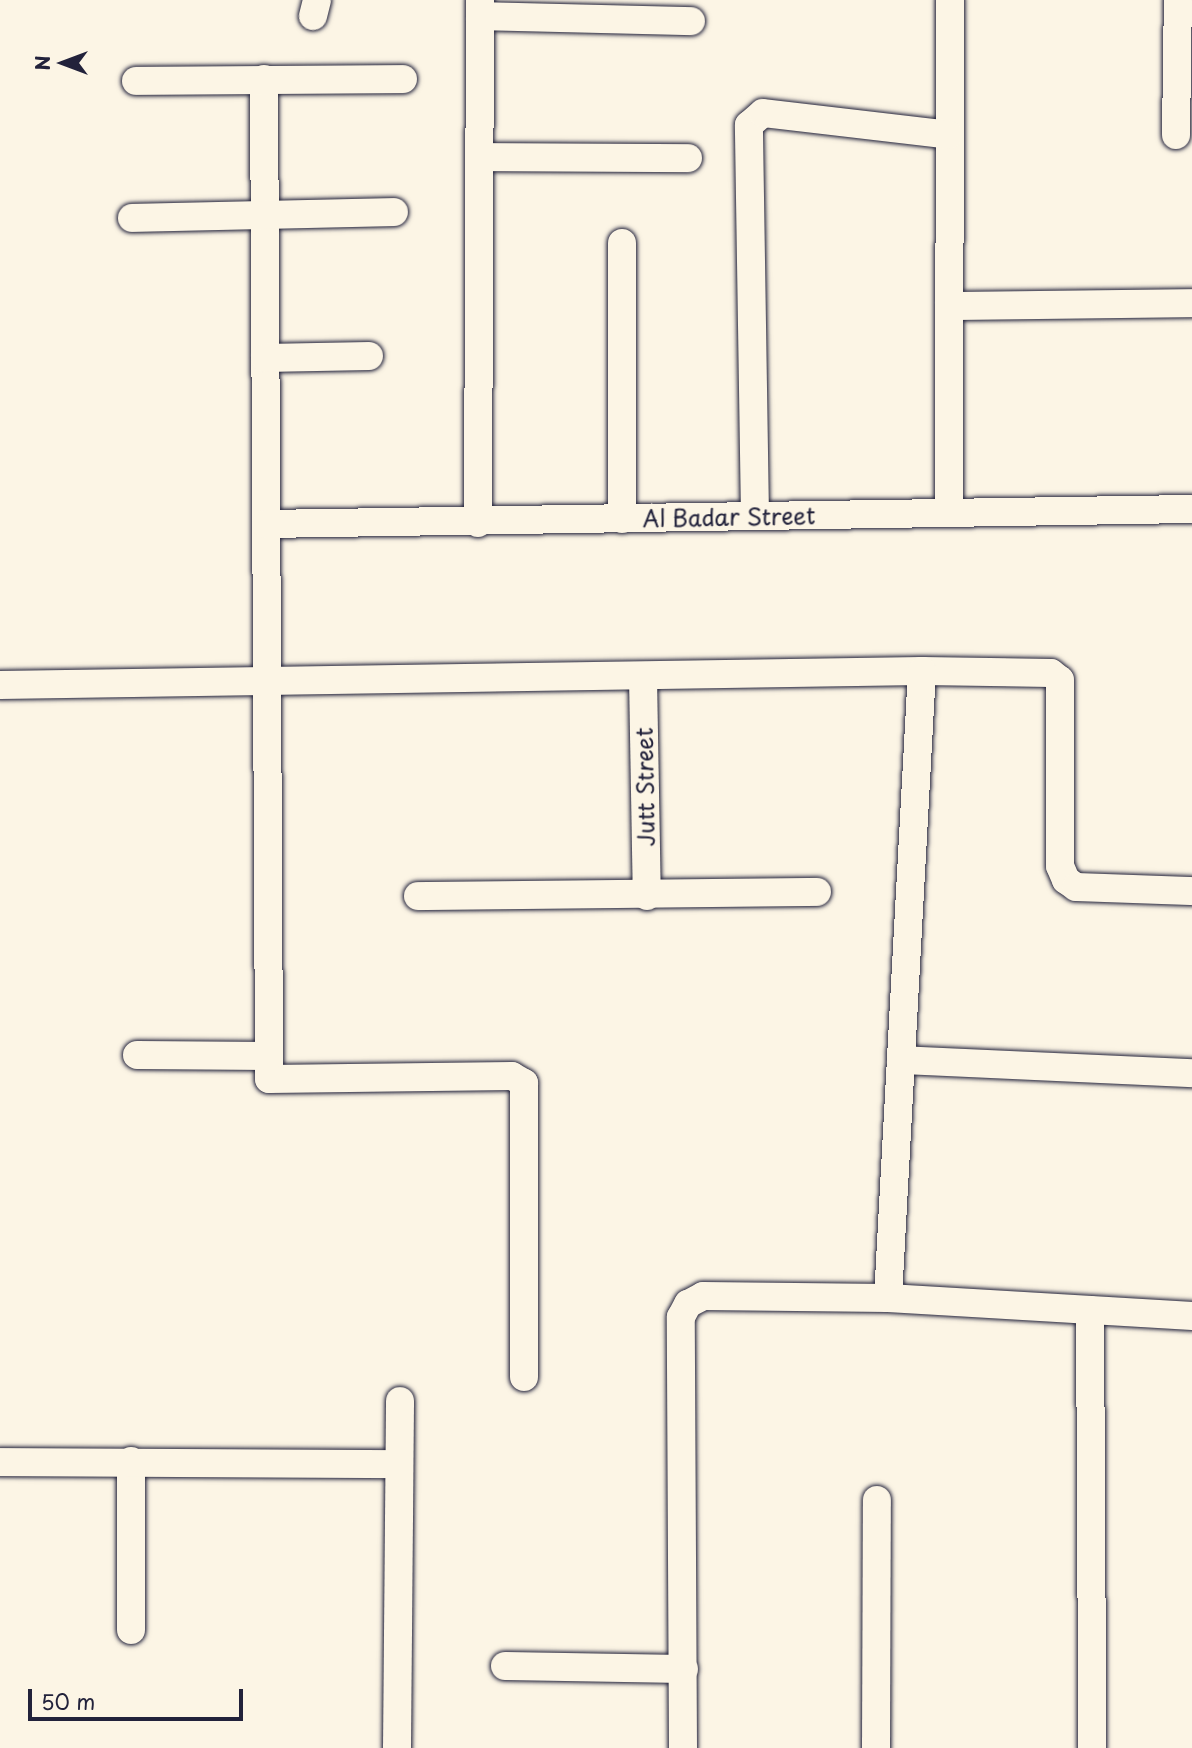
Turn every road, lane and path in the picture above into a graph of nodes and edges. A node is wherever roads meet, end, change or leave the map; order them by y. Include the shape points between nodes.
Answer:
1 (950, 0) edge
2 (1178, 0) edge
3 (480, 8) edge
4 (691, 22) dead end
5 (264, 79) junction
6 (403, 79) dead end
7 (136, 80) dead end
8 (949, 135) junction
9 (1176, 135) dead end
10 (479, 157) junction
11 (688, 159) dead end
12 (394, 212) dead end
13 (264, 213) junction
14 (132, 218) dead end
15 (622, 243) dead end
16 (1192, 303) edge
17 (949, 306) junction
18 (369, 356) dead end
19 (265, 358) junction
20 (1192, 509) edge
21 (949, 512) junction
22 (755, 516) junction
23 (622, 519) junction
24 (478, 523) junction
25 (266, 524) junction
26 (922, 671) junction
27 (643, 677) junction
28 (266, 682) junction
29 (0, 685) edge
30 (1192, 891) edge
31 (817, 892) dead end
32 (418, 896) dead end
33 (647, 896) junction
34 (137, 1055) dead end
35 (269, 1056) junction
36 (901, 1060) junction
37 (1192, 1073) edge
38 (888, 1298) junction
39 (1090, 1310) junction
40 (1192, 1316) edge
41 (523, 1377) dead end
42 (400, 1401) dead end
43 (131, 1461) junction
44 (0, 1462) edge
45 (398, 1464) junction
46 (877, 1500) dead end
47 (131, 1630) dead end
48 (505, 1666) dead end
49 (684, 1669) junction
50 (397, 1748) edge
51 (683, 1748) edge
52 (876, 1748) edge
53 (1092, 1748) edge

1 - 8 street
2 - 9 street
3 - 4 street
3 - 10 street
5 - 6 street
5 - 7 street
5 - 13 street
8 - 17 street
8 - 22 street via 763,113 749,125
10 - 11 street
10 - 24 street
12 - 13 street
13 - 14 street
13 - 19 street
15 - 23 street
16 - 17 street
17 - 21 street
18 - 19 street
19 - 25 street
20 - 21 street, Al Badar Street
21 - 22 street, Al Badar Street
22 - 23 street, Al Badar Street
23 - 24 street, Al Badar Street
24 - 25 street, Al Badar Street
25 - 28 street
26 - 27 street
26 - 30 street via 1051,673 1060,680 1060,866 1066,880 1076,887
26 - 36 street
27 - 28 street
27 - 33 street, Jutt Street
28 - 29 street
28 - 35 street
31 - 33 street
32 - 33 street
34 - 35 street
35 - 41 street via 269,1079 513,1076 524,1083
36 - 37 street
36 - 38 street
38 - 39 street
38 - 49 street via 703,1296 688,1304 681,1317
39 - 40 street
39 - 53 street
42 - 45 street
43 - 44 street
43 - 45 street
43 - 47 street
45 - 50 street
46 - 52 street
48 - 49 street
49 - 51 street

